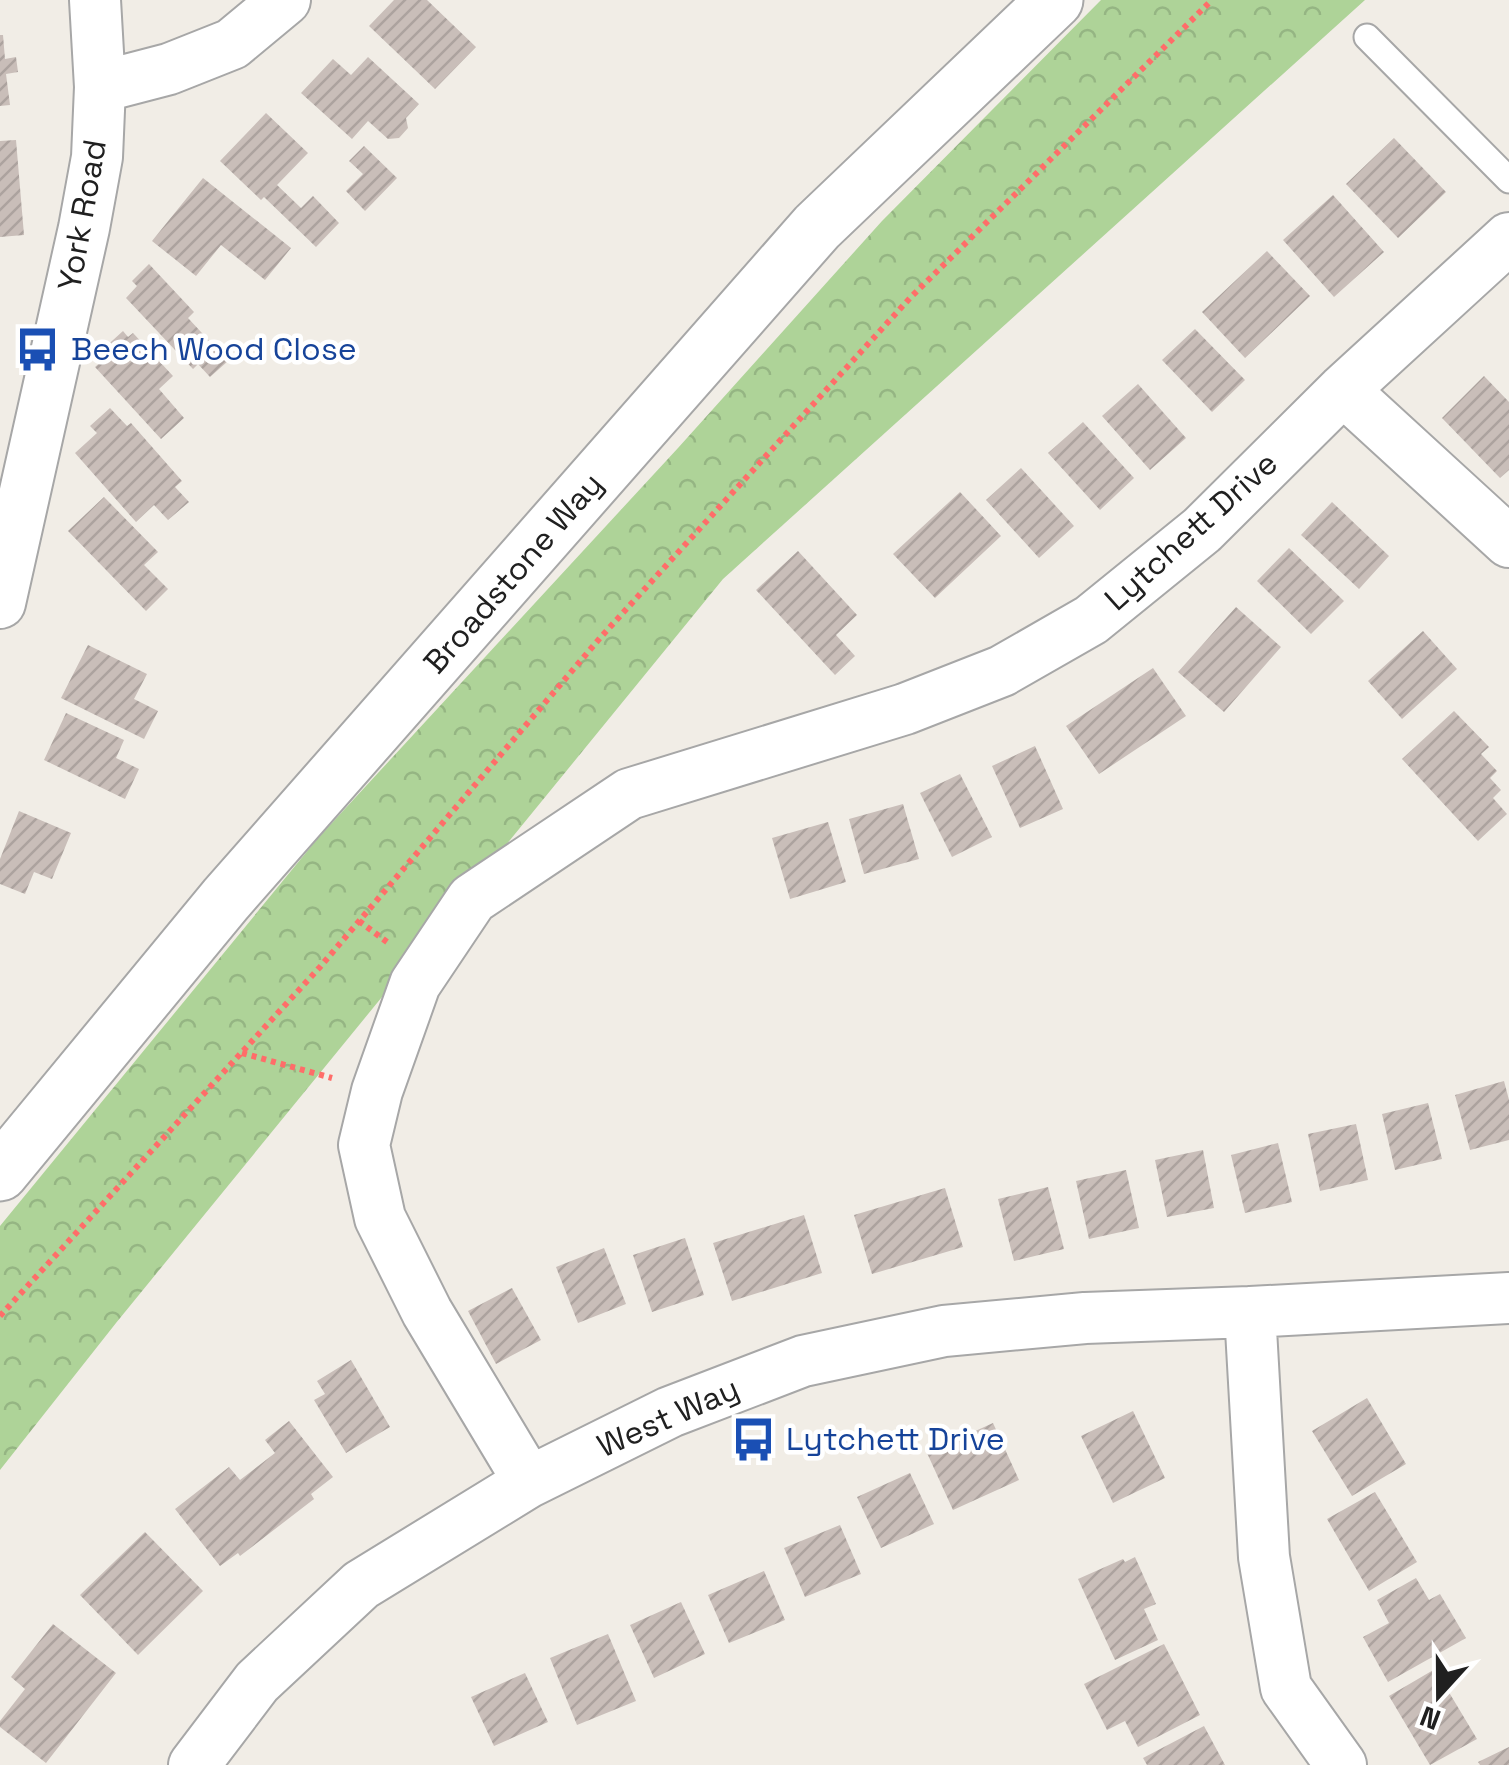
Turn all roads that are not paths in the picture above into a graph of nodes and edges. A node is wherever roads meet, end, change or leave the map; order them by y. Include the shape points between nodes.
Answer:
1 (95, 0) edge
2 (285, 0) edge
3 (1055, 0) edge
4 (1367, 36) dead end
5 (100, 87) junction
6 (1509, 180) edge
7 (1509, 238) edge
8 (1343, 390) junction
9 (1509, 542) edge
10 (3, 576) edge
11 (0, 1174) edge
12 (1509, 1298) edge
13 (1250, 1312) junction
14 (528, 1482) junction
15 (194, 1765) edge
16 (1341, 1765) edge

1 - 5 street, York Road
2 - 5 street via 232,44
3 - 11 street, Broadstone Way via 817,227 226,899
4 - 6 lane
5 - 10 street, York Road via 84,228
7 - 8 street, Lytchett Drive
8 - 9 street
8 - 14 street, Lytchett Drive via 1202,530 1090,620 1002,671 905,709 629,794 472,899 415,984 364,1145 380,1218 426,1312
12 - 13 street, West Way
13 - 14 street, West Way via 944,1331 803,1361 670,1412
13 - 16 street via 1264,1557 1286,1688
14 - 15 street, West Way via 361,1584 257,1682

